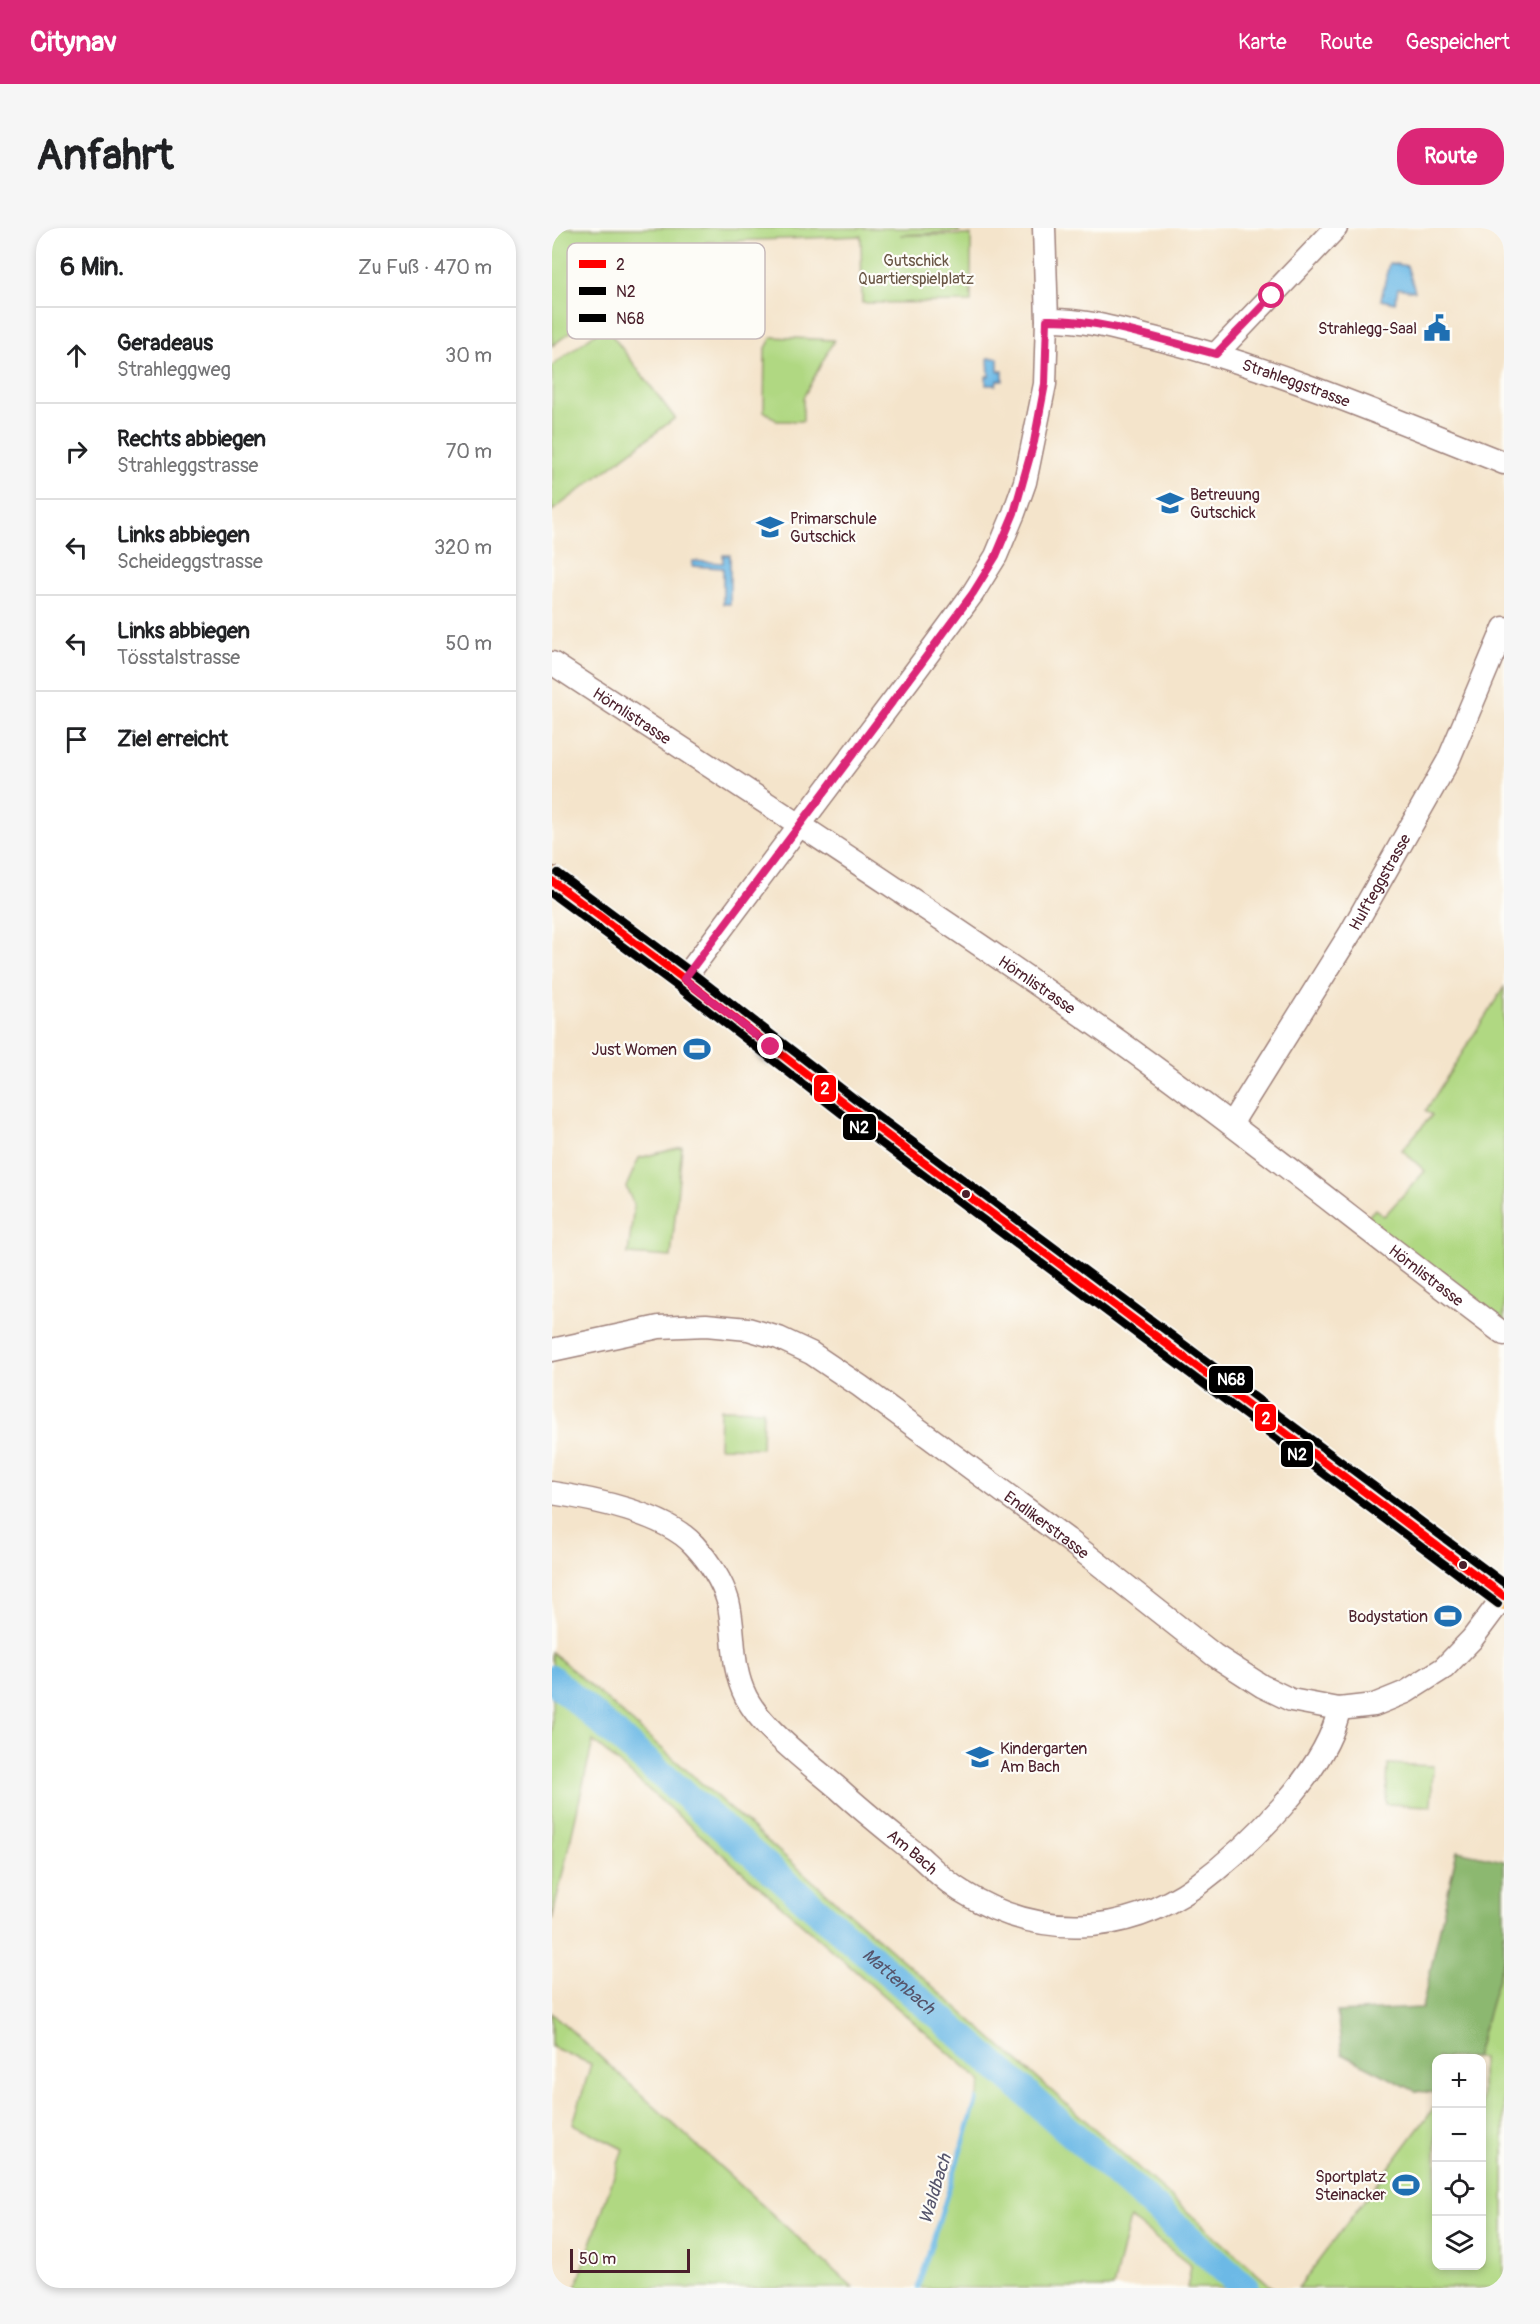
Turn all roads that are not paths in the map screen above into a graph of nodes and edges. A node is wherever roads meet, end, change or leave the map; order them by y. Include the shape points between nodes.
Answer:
1 (1044, 228) edge
2 (1336, 228) edge
3 (1047, 320) junction
4 (1216, 354) junction
5 (1504, 463) edge
6 (1504, 628) edge
7 (552, 663) edge
8 (800, 827) junction
9 (552, 881) edge
10 (684, 979) junction
11 (1231, 1124) junction
12 (1504, 1334) edge
13 (552, 1350) edge
14 (552, 1492) edge
15 (1504, 1596) edge
16 (1339, 1709) junction

1 - 3 street
2 - 4 street
3 - 4 street, Strahleggstrasse via 1106,327
3 - 8 street via 1045,384 1034,442 1017,503 996,556 973,593
4 - 5 street, Strahleggstrasse
6 - 11 street, Hulfteggstrasse via 1448,761 1354,927
7 - 8 street, Hörnlistrasse
8 - 10 street
8 - 11 street, Hörnlistrasse via 974,941
9 - 10 main road
10 - 15 main road
11 - 12 street, Hörnlistrasse
13 - 16 street, Endlikerstrasse via 659,1327 706,1325 748,1329 811,1353 1067,1539 1200,1645 1251,1680 1291,1700
14 - 16 street, Am Bach via 630,1510 660,1522 692,1542 711,1566 727,1600 737,1674 758,1717 959,1891 1002,1913 1054,1925 1103,1925 1178,1898 1213,1874 1271,1820 1324,1746 1335,1728
15 - 16 street, Endlikerstrasse via 1444,1668 1406,1692 1374,1705

